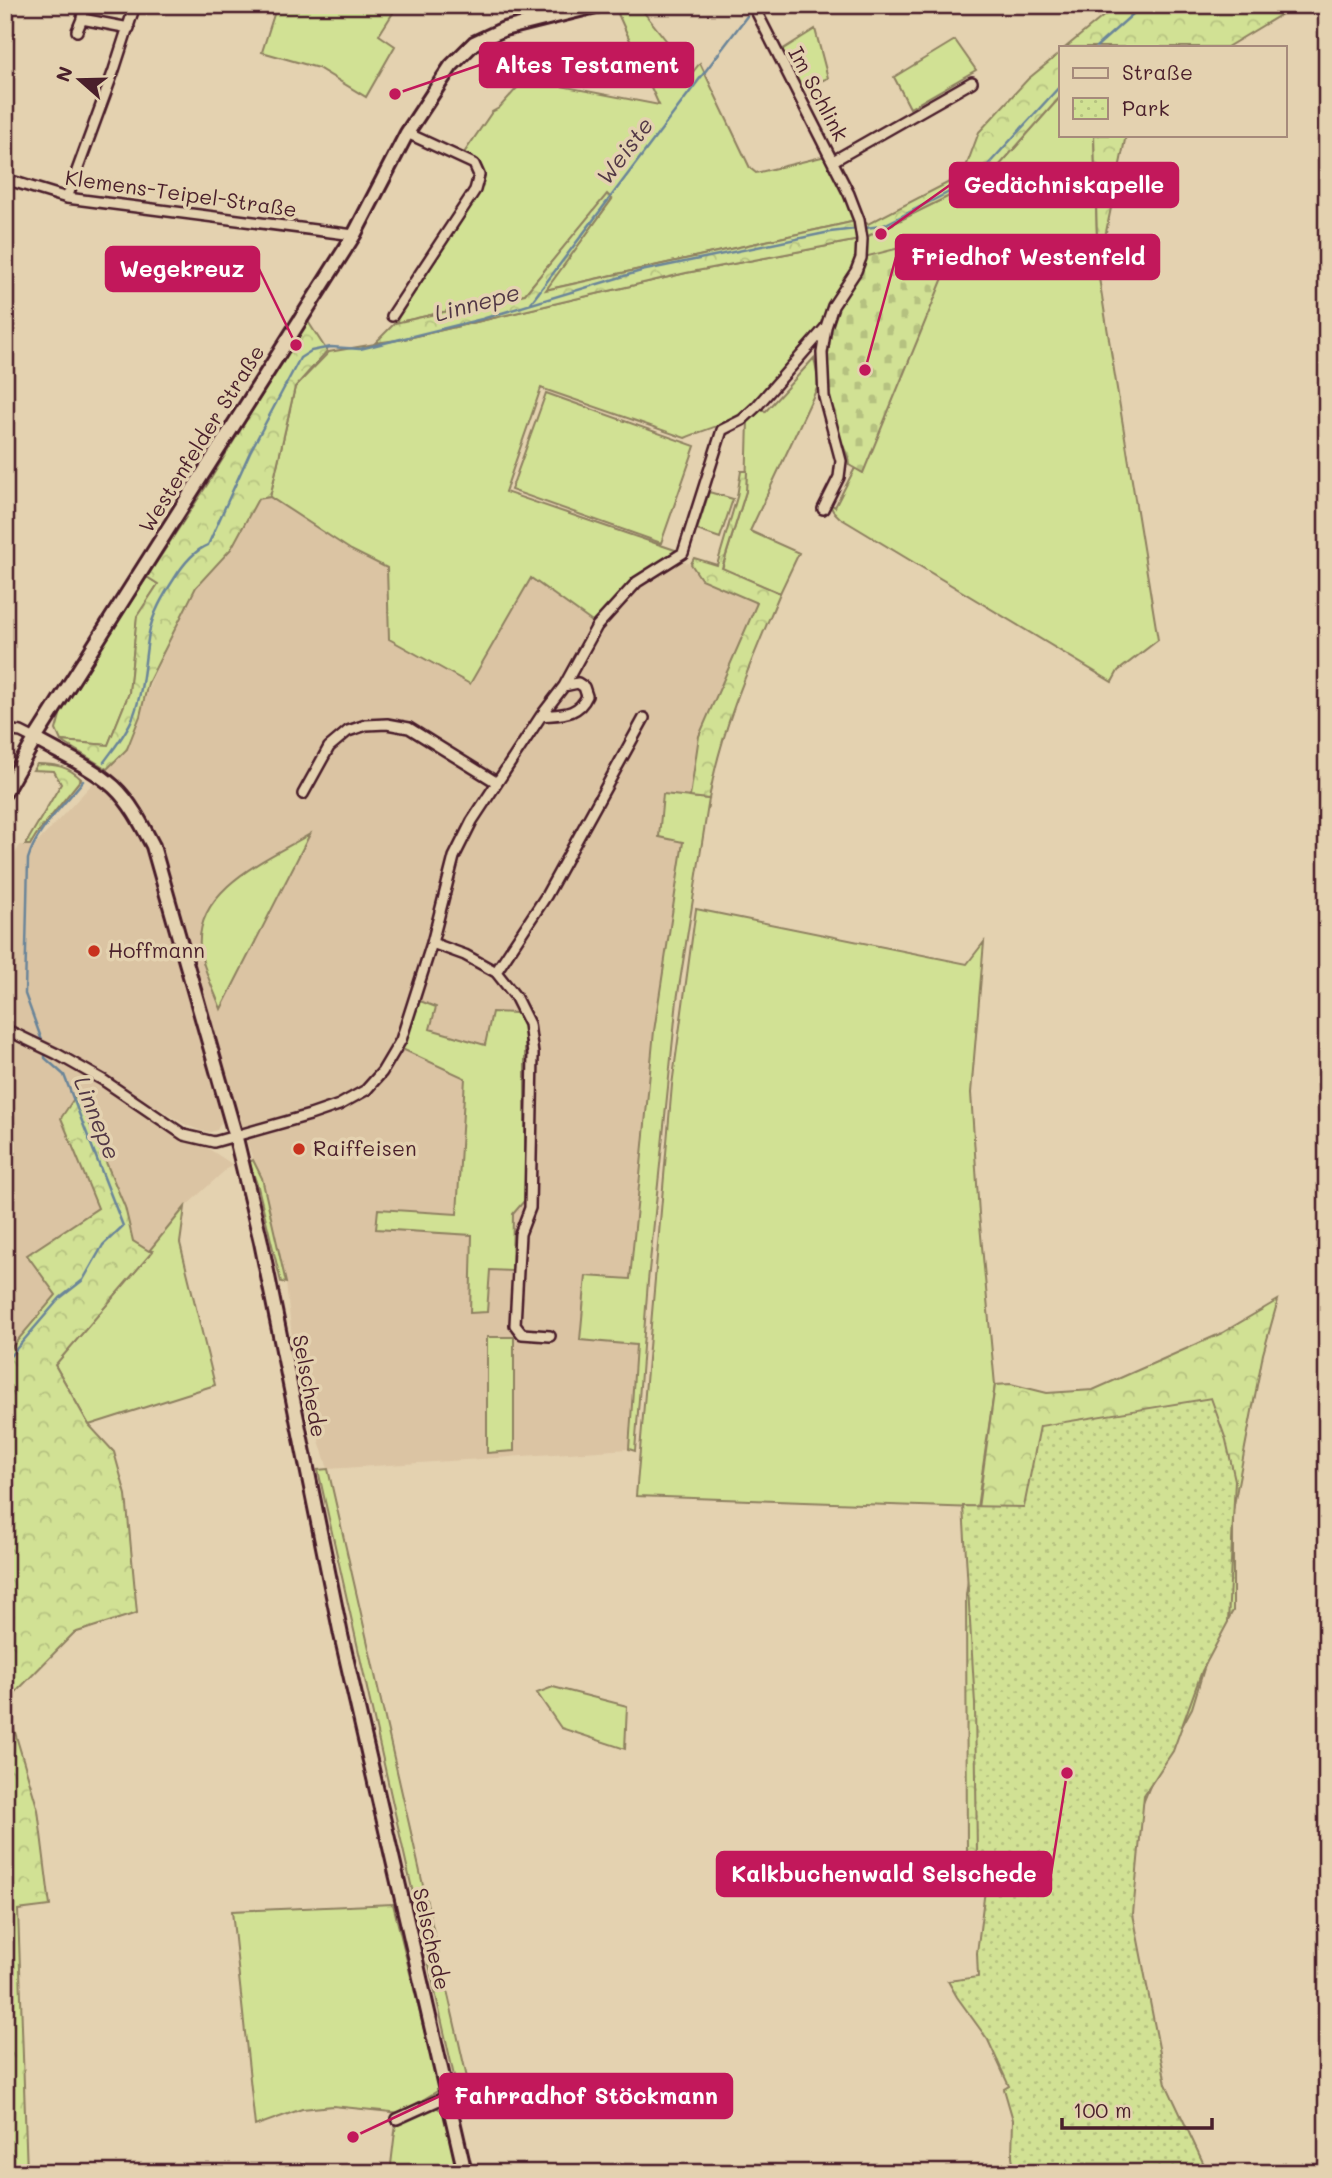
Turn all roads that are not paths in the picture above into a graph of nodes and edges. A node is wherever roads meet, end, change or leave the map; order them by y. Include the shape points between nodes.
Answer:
1 (84, 5) edge
2 (135, 5) edge
3 (600, 5) edge
4 (753, 5) edge
5 (82, 19) junction
6 (129, 28) junction
7 (77, 32) dead end
8 (972, 82) dead end
9 (407, 133) junction
10 (833, 161) junction
11 (5, 179) edge
12 (67, 198) junction
13 (354, 235) junction
14 (392, 316) dead end
15 (825, 327) junction
16 (823, 509) dead end
17 (564, 686) junction
18 (541, 716) junction
19 (644, 718) dead end
20 (5, 730) edge
21 (35, 739) junction
22 (496, 782) junction
23 (5, 792) edge
24 (303, 794) dead end
25 (432, 943) junction
26 (496, 972) junction
27 (6, 1032) edge
28 (235, 1135) junction
29 (550, 1336) dead end
30 (448, 2096) junction
31 (397, 2119) dead end
32 (465, 2173) edge

1 - 5 street
2 - 6 street
3 - 9 street, Westenfelder Straße via 503,29 474,43 451,66
4 - 10 street, Im Schlink
5 - 6 street
5 - 7 street
6 - 12 street
8 - 10 street, Im Schlink
9 - 13 street, Westenfelder Straße
9 - 14 street via 474,164 479,174 475,190
10 - 15 street, Im Schlink via 859,220 862,239 856,271 838,296
11 - 12 street, Klemens-Teipel-Straße
12 - 13 street, Klemens-Teipel-Straße
13 - 21 street, Westenfelder Straße
15 - 16 street, Im Schlink via 824,397 841,461 839,477
15 - 17 street via 757,406 722,430 683,553 637,582 597,626
17 - 18 street
17 - 18 street via 578,683 584,687 583,706 574,712
18 - 22 street
19 - 26 street via 546,896
20 - 21 street
21 - 23 street, Westenfelder Straße
21 - 28 street, Selschede via 113,786 142,824 153,846
22 - 24 street via 409,728 366,724 348,731 329,747
22 - 25 street via 454,857
25 - 26 street
25 - 28 street via 401,1040 366,1090 310,1115
26 - 29 street via 515,996 528,1024 533,1054 530,1208 520,1234 515,1325 522,1335
27 - 28 street via 103,1080 184,1135 214,1142
28 - 30 street, Selschede via 341,1635
30 - 31 street
30 - 32 street, Selschede

